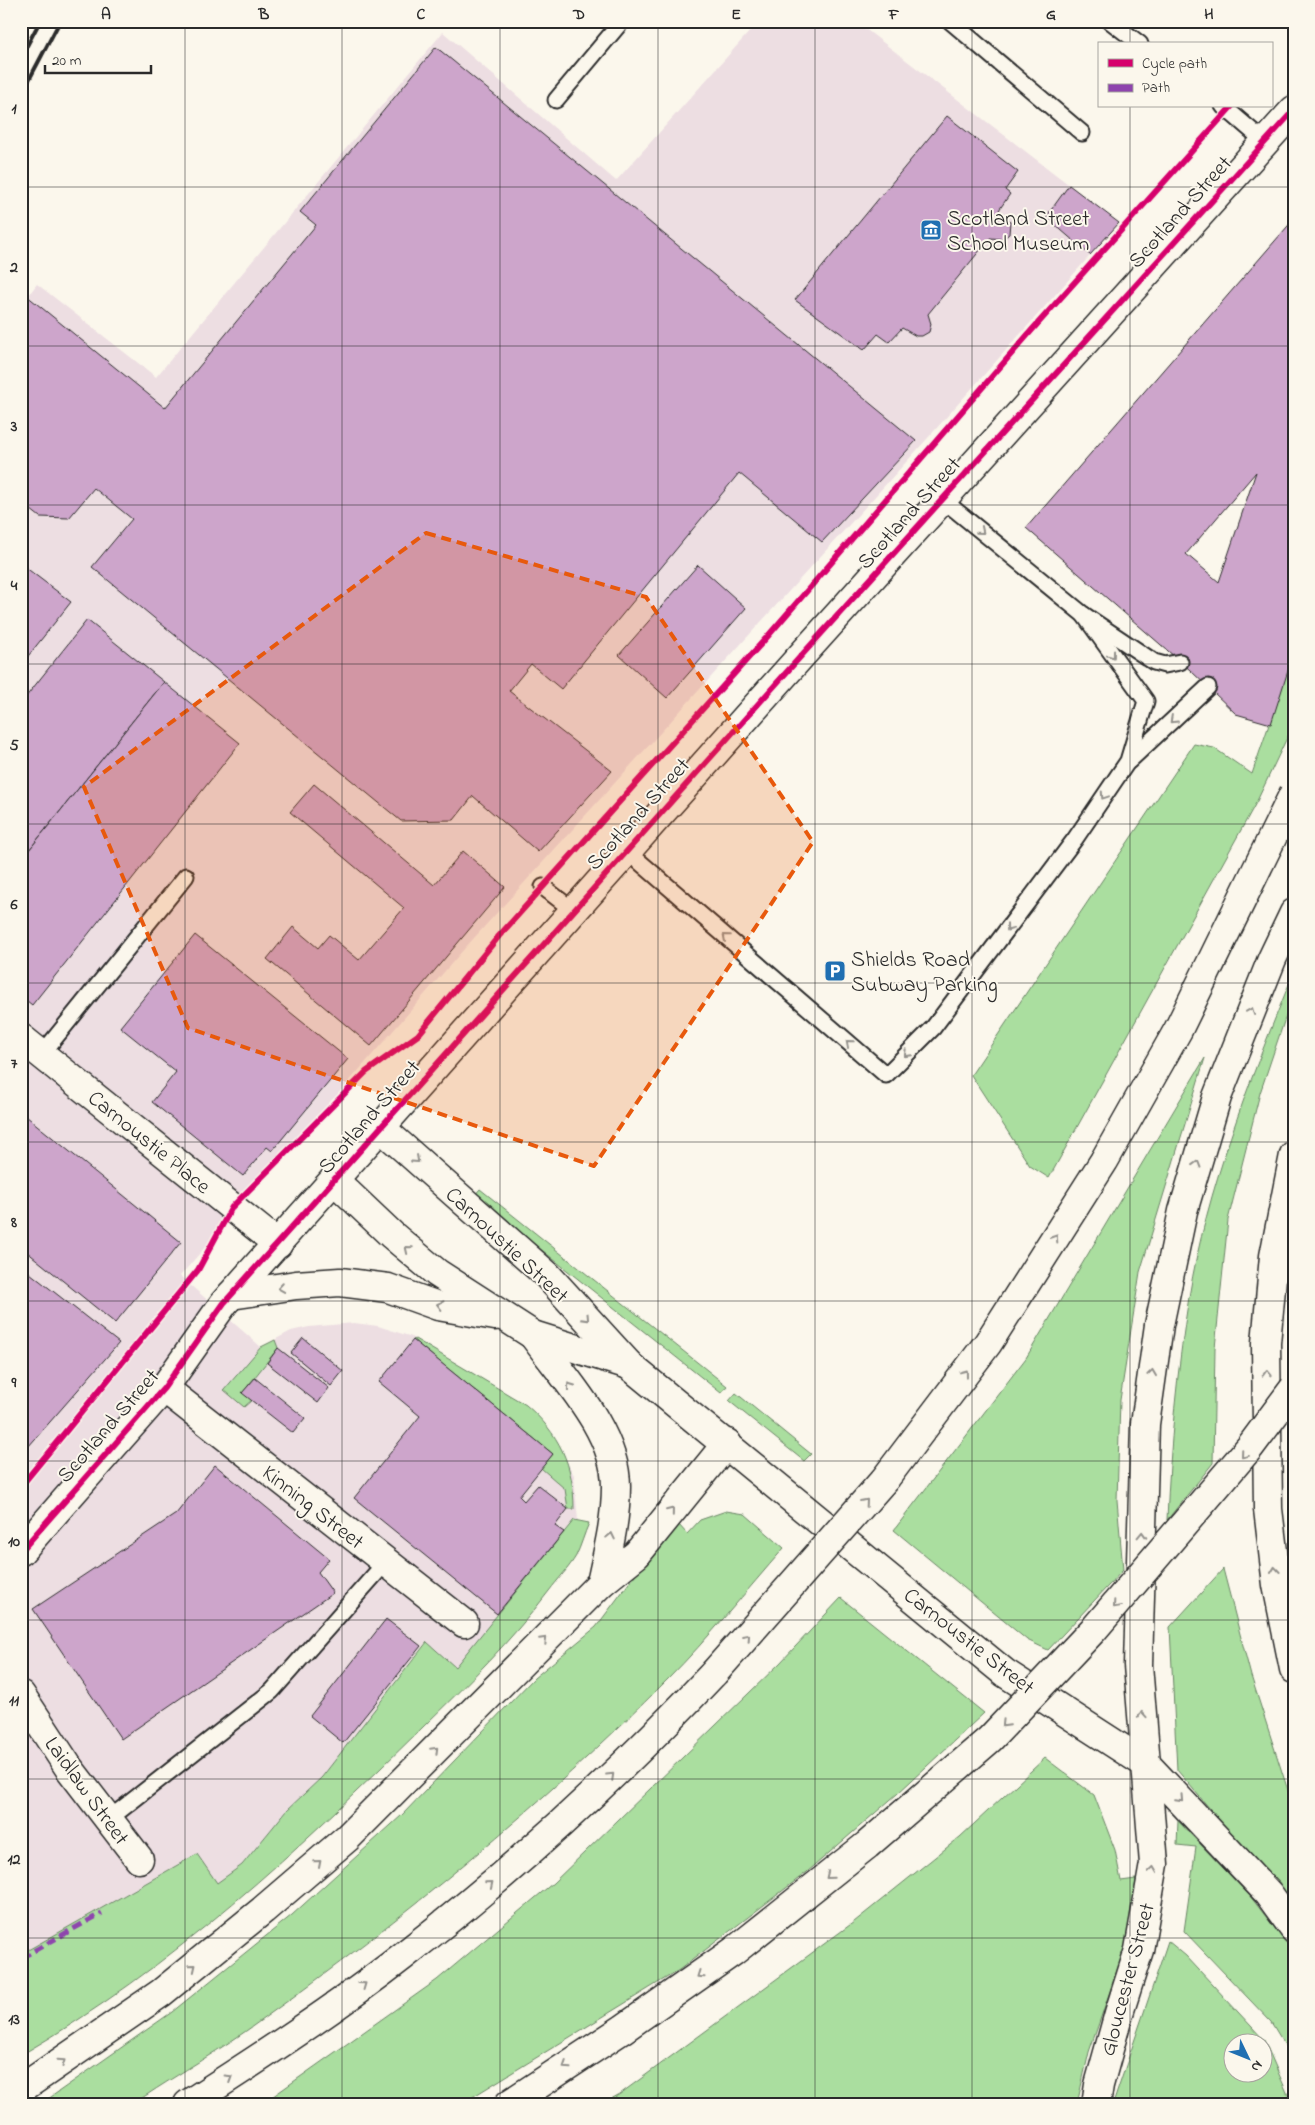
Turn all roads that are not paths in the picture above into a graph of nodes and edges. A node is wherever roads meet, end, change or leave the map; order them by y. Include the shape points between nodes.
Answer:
1 (622, 21) edge
2 (950, 21) edge
3 (1110, 21) edge
4 (1137, 42) edge
5 (556, 100) dead end
6 (1225, 108) edge
7 (1294, 110) edge
8 (1082, 133) dead end
9 (1265, 142) junction
10 (943, 500) junction
11 (1084, 615) junction
12 (1180, 662) dead end
13 (1208, 687) dead end
14 (1128, 762) junction
15 (1294, 793) edge
16 (627, 851) junction
17 (186, 876) dead end
18 (543, 887) dead end
19 (574, 911) junction
20 (1294, 913) edge
21 (32, 1046) edge
22 (380, 1128) junction
23 (1294, 1155) edge
24 (334, 1180) junction
25 (278, 1244) junction
26 (231, 1295) junction
27 (505, 1317) junction
28 (533, 1335) junction
29 (630, 1366) junction
30 (164, 1388) junction
31 (1294, 1388) edge
32 (727, 1443) junction
33 (21, 1551) edge
34 (386, 1562) junction
35 (601, 1583) junction
36 (464, 1623) dead end
37 (1294, 1669) edge
38 (21, 1695) edge
39 (1146, 1764) junction
40 (108, 1819) junction
41 (139, 1859) dead end
42 (1294, 1929) edge
43 (21, 2089) edge
44 (188, 2104) edge
45 (509, 2104) edge
46 (1096, 2104) edge

1 - 5 lane
2 - 8 lane
3 - 4 lane
6 - 9 lane
7 - 9 main road, Scotland Street
9 - 10 main road, Scotland Street
10 -> 11 lane
10 - 16 main road, Scotland Street
11 - 12 lane via 1154,662 1164,665
11 -> 14 lane via 1146,702
13 -> 14 lane
14 -> 16 lane via 1044,882 933,1028 886,1074
44 -> 15 main road, bridge via 270,2052 403,1956 587,1800 714,1673 885,1479 988,1343 1104,1161 1178,1030
16 - 19 main road, Scotland Street
17 - 21 lane
18 - 19 lane
19 - 22 main road, Scotland Street
39 -> 20 main road, Gloucester Street via 1138,1664 1145,1424 1159,1325 1183,1211 1217,1097 1272,959
21 - 25 main road, Carnoustie Place
22 - 24 main road, Scotland Street
22 -> 29 main road, Carnoustie Street via 546,1275
37 -> 23 main road via 1277,1585 1268,1510 1266,1343 1274,1256
24 - 25 main road, Scotland Street
27 -> 24 main road, Carnoustie Street via 438,1273
25 - 26 main road, Scotland Street
27 -> 26 main road, Carnoustie Street via 438,1306 388,1288 340,1282
26 - 30 main road, Scotland Street
27 - 28 main road, Carnoustie Street
28 - 29 main road, Carnoustie Street
35 -> 28 main road via 614,1520 616,1484 609,1446
29 - 32 main road, Carnoustie Street
30 - 33 main road, Scotland Street
30 - 34 main road, Kinning Street
31 -> 45 main road, bridge via 1250,1447 1095,1628 990,1739 867,1845 734,1951
35 -> 32 main road via 637,1554
32 - 39 main road, Carnoustie Street via 1006,1673
34 - 36 main road, Kinning Street
34 - 40 lane via 272,1691
43 -> 35 main road via 160,1993 347,1838
38 - 40 main road, Laidlaw Street via 69,1768
39 -> 42 main road, Carnoustie Street via 1268,1893
46 -> 39 main road, Gloucester Street via 1098,2085 1139,1950 1154,1864
40 - 41 main road, Laidlaw Street

